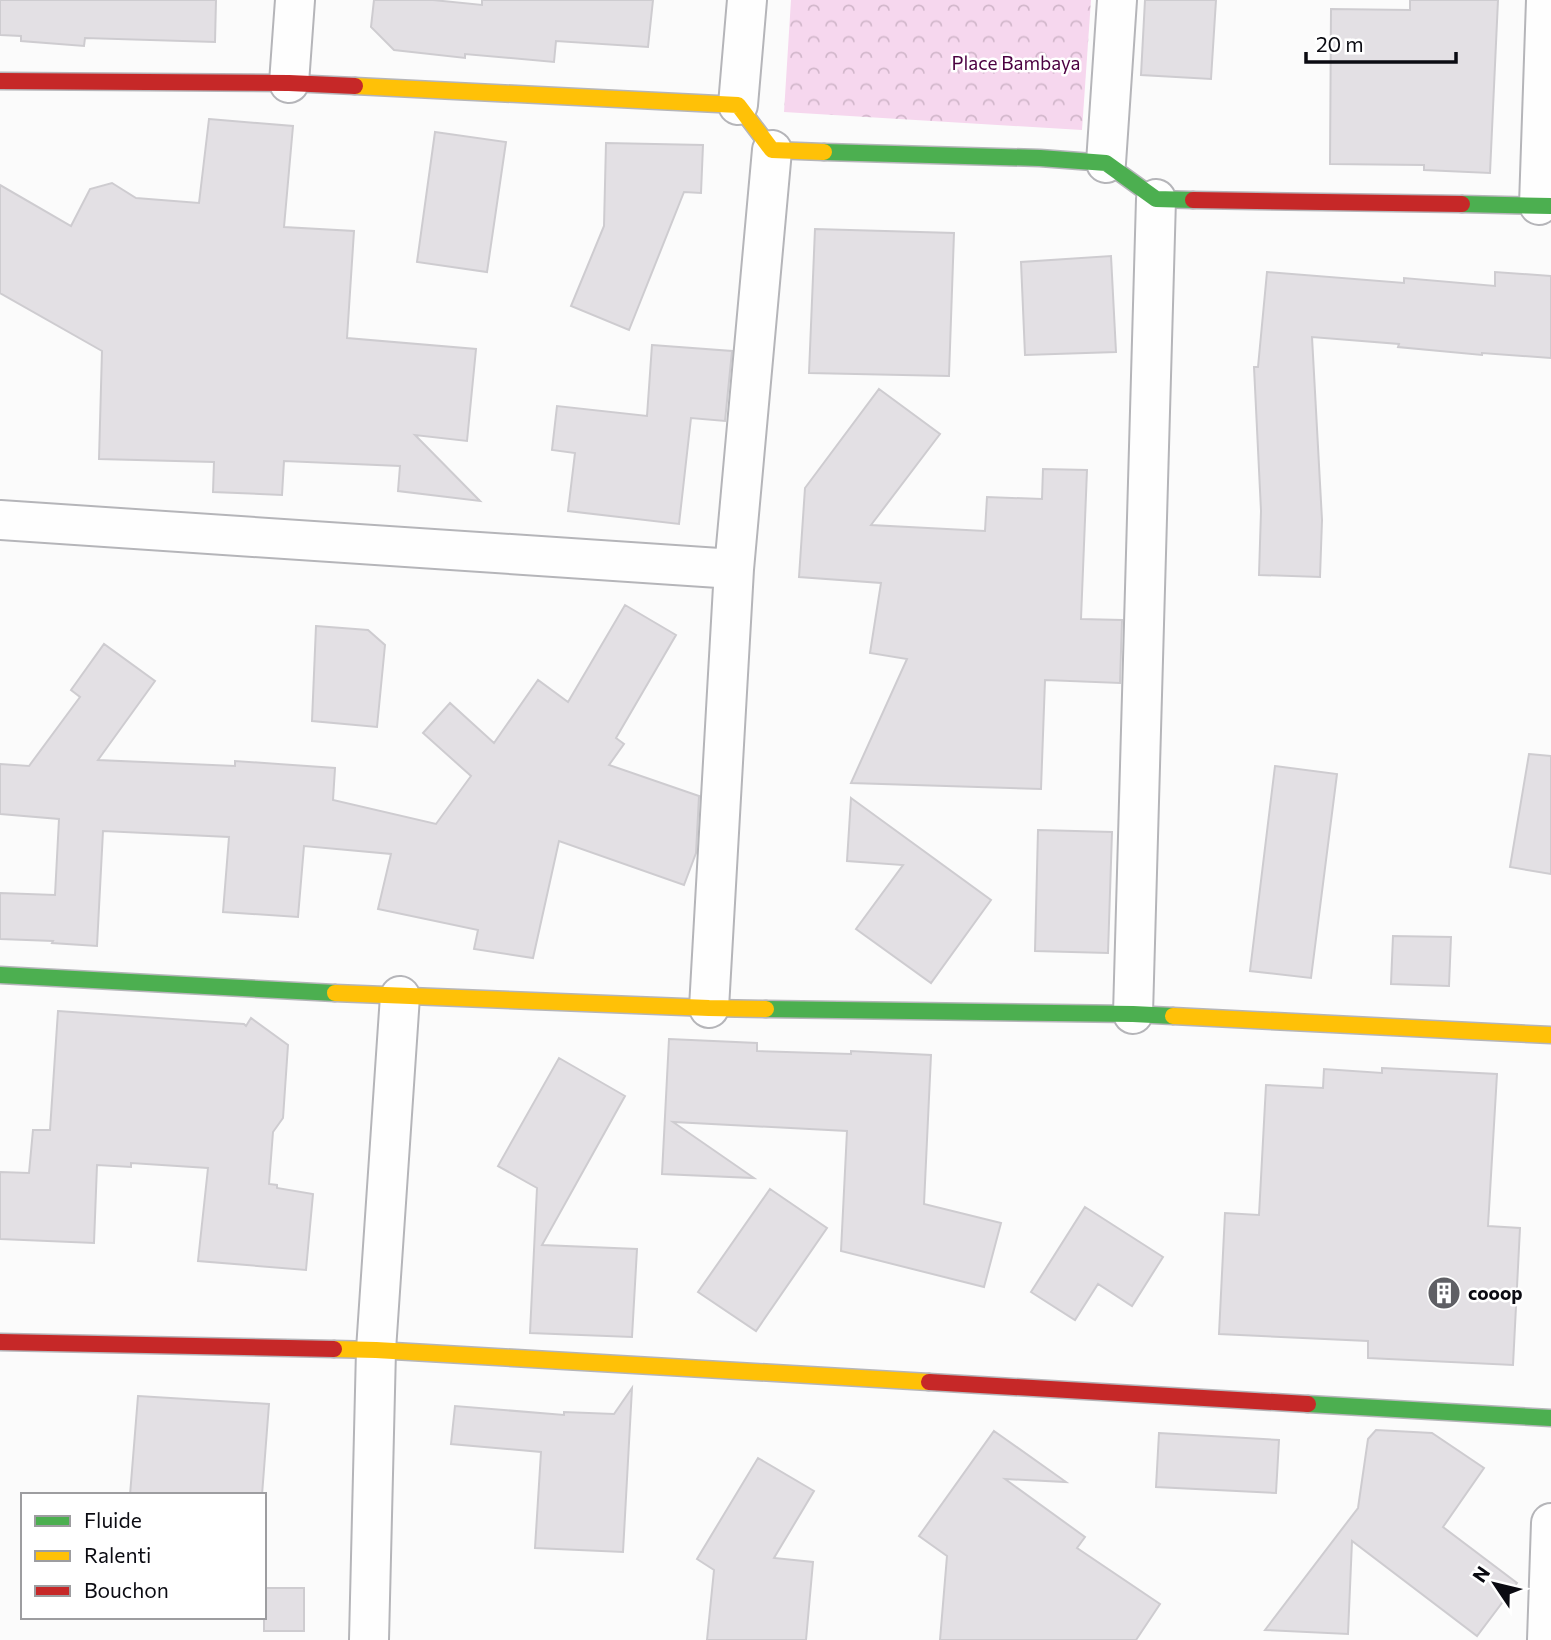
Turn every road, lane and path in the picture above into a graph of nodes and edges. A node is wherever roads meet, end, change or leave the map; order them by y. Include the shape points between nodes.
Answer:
1 (295, 0) edge
2 (747, 0) edge
3 (1116, 0) edge
4 (1546, 0) edge
5 (0, 81) edge
6 (289, 83) junction
7 (738, 105) junction
8 (772, 150) junction
9 (1106, 163) junction
10 (1156, 199) junction
11 (1545, 206) edge
12 (0, 520) edge
13 (734, 569) junction
14 (0, 975) edge
15 (400, 996) junction
16 (709, 1008) junction
17 (1133, 1014) junction
18 (1551, 1035) edge
19 (0, 1342) edge
20 (376, 1350) junction
21 (1551, 1418) edge
22 (1551, 1523) edge
23 (369, 1640) edge
24 (1547, 1640) edge

1 - 6 street
2 - 7 street
3 - 9 street
4 - 11 street
5 - 6 street
6 - 7 street
7 - 8 street
8 - 9 street
8 - 13 street
9 - 10 street
10 - 11 street
10 - 17 street
12 - 13 street
13 - 16 street
14 - 15 street
15 - 16 street
15 - 20 street
16 - 17 street
17 - 18 street
19 - 20 street
20 - 21 street
20 - 23 street
22 - 24 street

